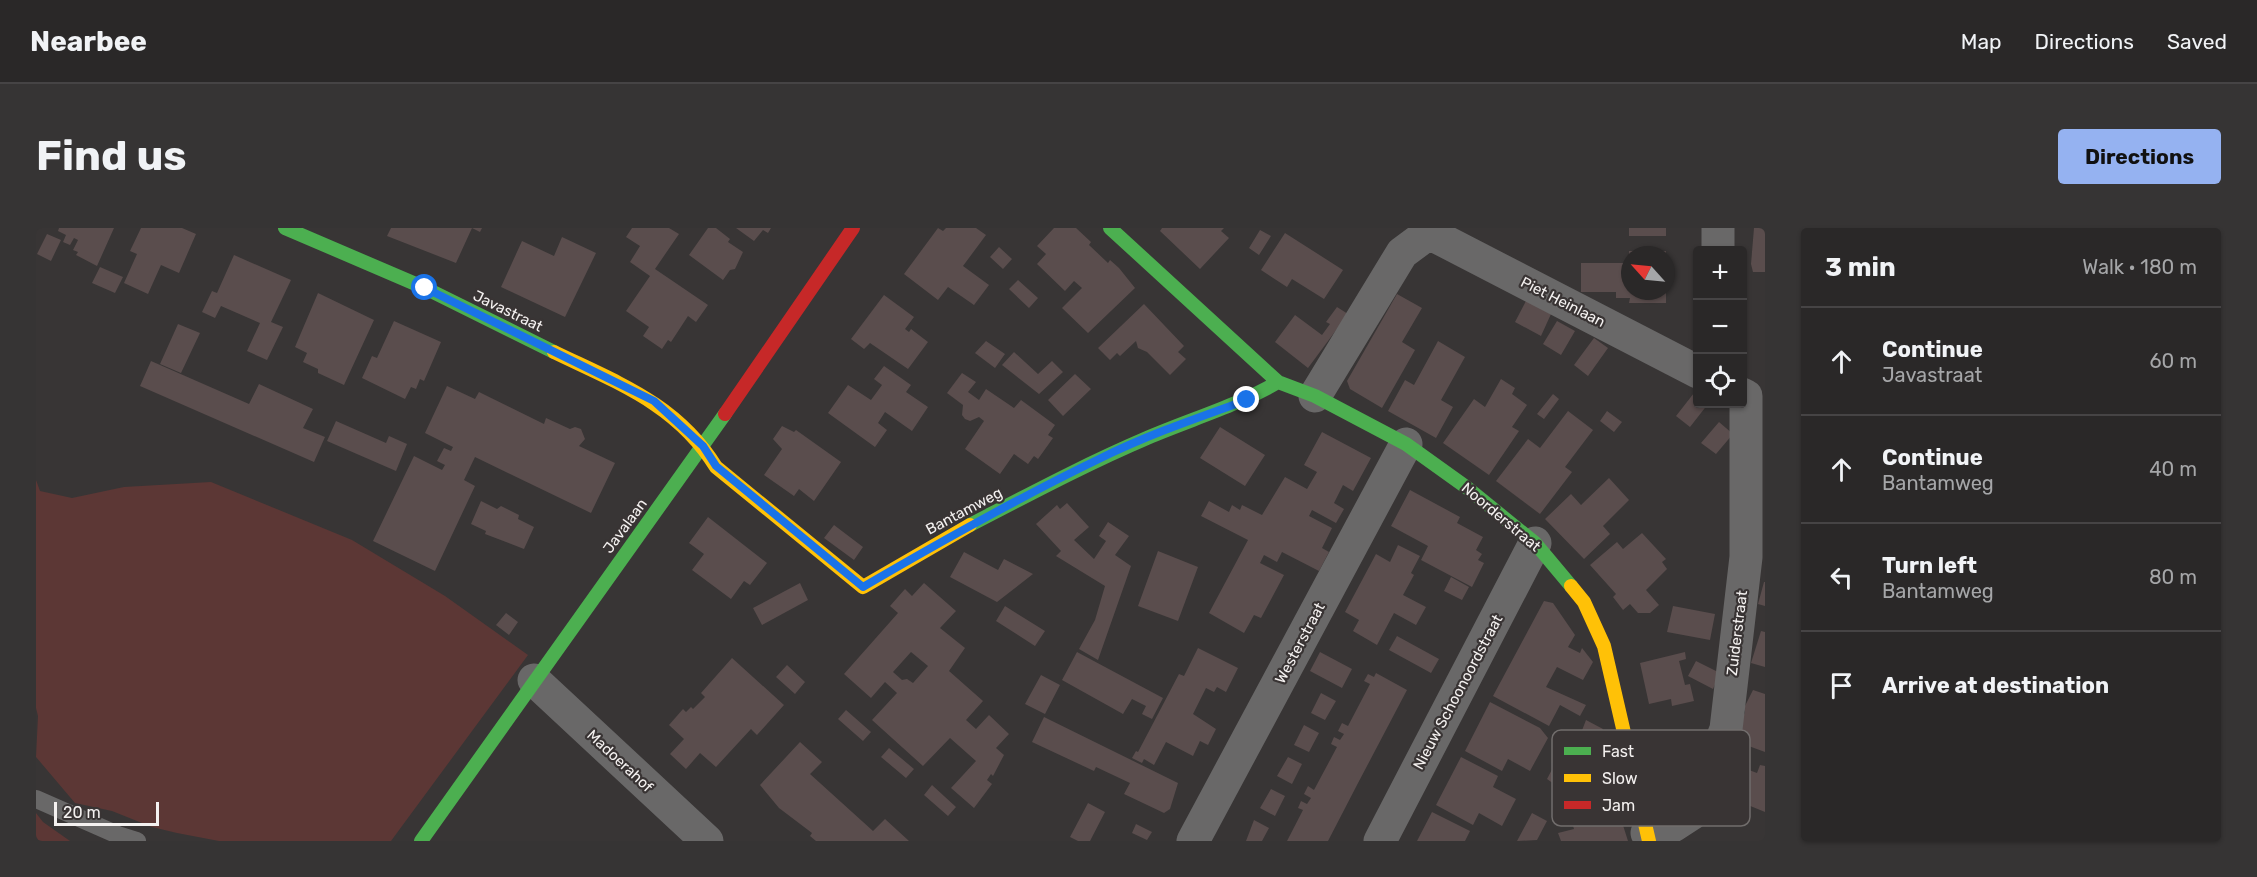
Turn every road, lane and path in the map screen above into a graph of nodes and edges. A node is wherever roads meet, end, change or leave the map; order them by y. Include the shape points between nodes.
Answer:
1 (285, 228) edge
2 (853, 228) edge
3 (1110, 228) edge
4 (1718, 228) edge
5 (1718, 246) edge
6 (1693, 369) edge
7 (1278, 382) junction
8 (1315, 396) junction
9 (1744, 408) edge
10 (1406, 444) junction
11 (703, 446) junction
12 (1536, 543) junction
13 (534, 680) junction
14 (1623, 730) edge
15 (1726, 730) edge
16 (36, 799) edge
17 (1673, 826) edge
18 (1648, 837) edge
19 (137, 841) edge
20 (421, 841) edge
21 (707, 841) edge
22 (1193, 841) edge
23 (1380, 841) edge

1 - 11 street, Javastraat via 425,288 654,401
2 - 11 street, Javalaan
3 - 7 street, Noorderstraat
4 - 5 street
6 - 8 street, Piet Heinlaan via 1429,233 1402,253
7 - 8 street, Noorderstraat
7 - 11 street, Bantamweg via 1247,400 1100,458 958,531 863,587 716,466
8 - 10 street, Noorderstraat
9 - 15 street, Zuiderstraat via 1746,557
10 - 12 street, Noorderstraat
10 - 22 street, Westerstraat
11 - 13 street, Javalaan
12 - 14 street, Noorderstraat via 1584,602 1604,646
12 - 23 street, Nieuw Schoonoordstraat
13 - 20 street, Javalaan
13 - 21 street, Madoerahof
16 - 19 lane
17 - 18 street, Zuiderstraat

